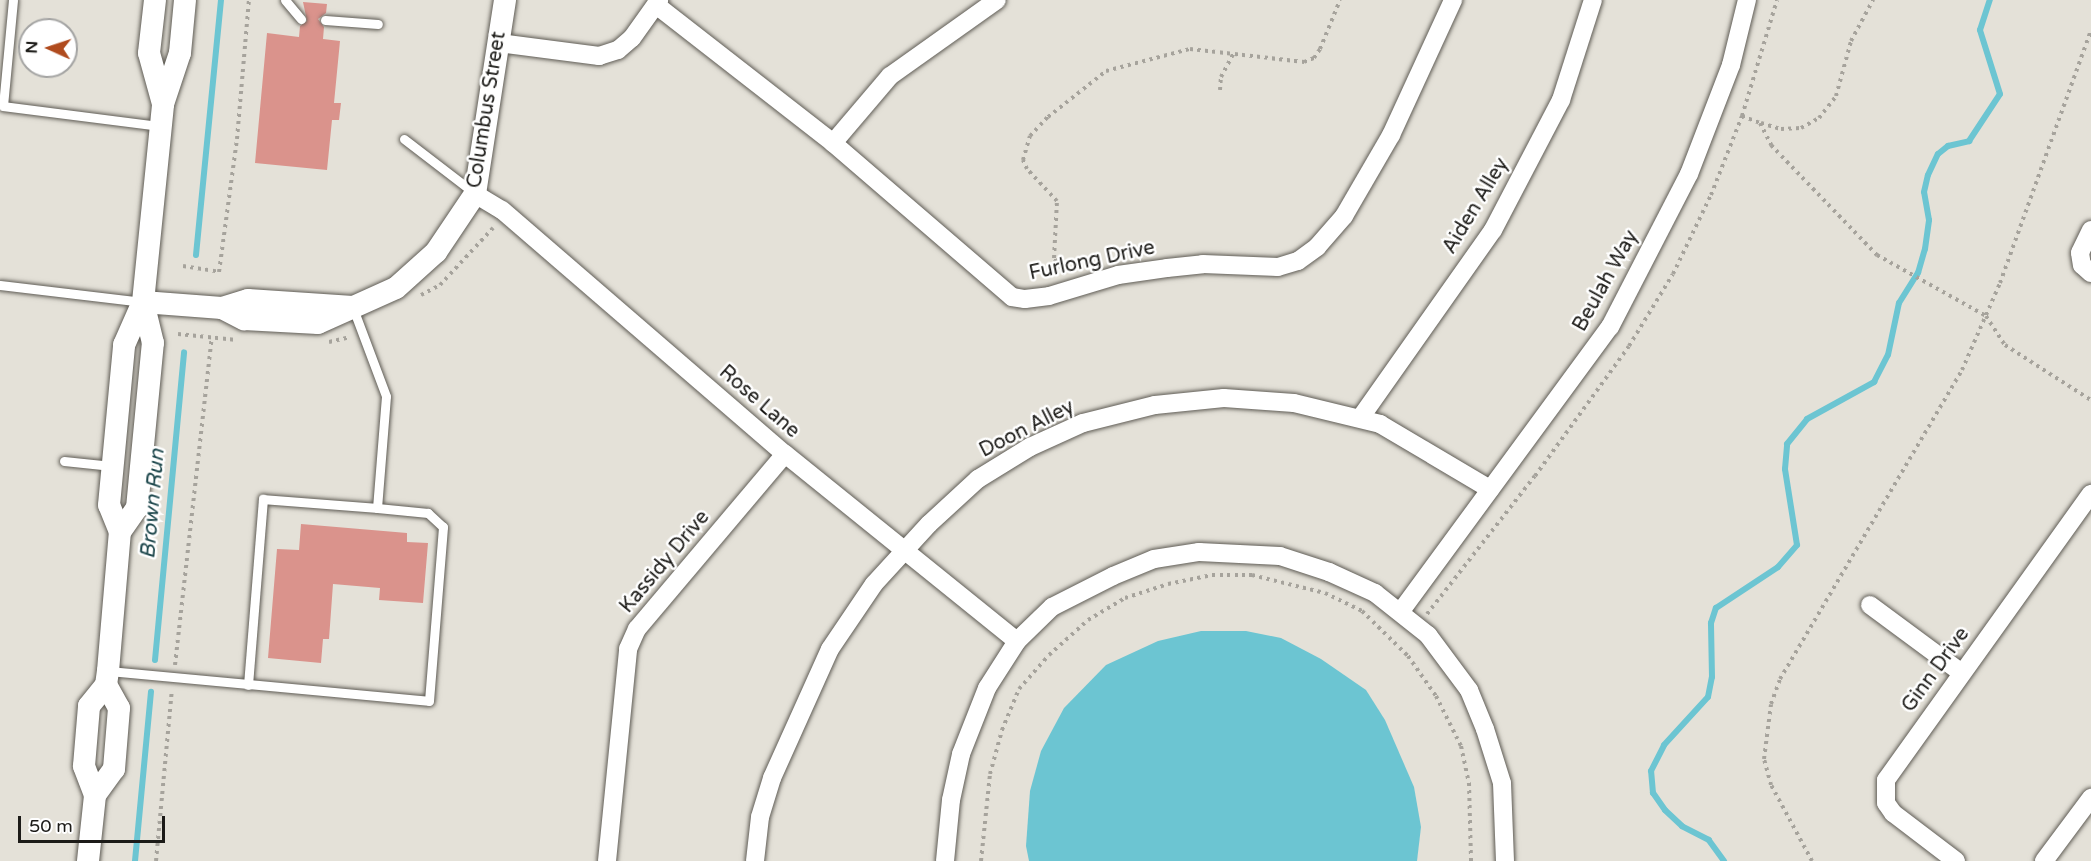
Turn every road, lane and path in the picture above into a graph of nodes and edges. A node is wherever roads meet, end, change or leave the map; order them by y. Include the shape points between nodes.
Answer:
1 (13, 0) edge
2 (154, 0) edge
3 (185, 0) edge
4 (249, 0) edge
5 (285, 0) edge
6 (505, 0) edge
7 (997, 0) edge
8 (1340, 0) edge
9 (1453, 0) edge
10 (1593, 0) edge
11 (1747, 0) edge
12 (1873, 0) edge
13 (658, 2) edge
14 (301, 19) dead end
15 (325, 20) dead end
16 (378, 24) dead end
17 (2091, 30) edge
18 (499, 42) junction
19 (1233, 54) junction
20 (1220, 90) dead end
21 (161, 115) junction
22 (1742, 116) dead end
23 (1760, 123) junction
24 (404, 139) dead end
25 (833, 143) junction
26 (475, 194) junction
27 (2091, 230) edge
28 (183, 266) dead end
29 (2091, 273) edge
30 (0, 285) edge
31 (1075, 286) junction
32 (143, 302) junction
33 (353, 307) junction
34 (1986, 316) junction
35 (212, 338) dead end
36 (2091, 400) edge
37 (1361, 417) junction
38 (784, 454) junction
39 (64, 461) dead end
40 (113, 466) junction
41 (1490, 489) junction
42 (2091, 494) edge
43 (377, 508) junction
44 (120, 532) junction
45 (905, 549) junction
46 (1870, 605) dead end
47 (1401, 611) junction
48 (1017, 641) junction
49 (1962, 672) junction
50 (107, 678) junction
51 (174, 678) junction
52 (248, 685) junction
53 (95, 795) junction
54 (2091, 798) edge
55 (88, 861) edge
56 (156, 861) edge
57 (607, 861) edge
58 (755, 861) edge
59 (945, 861) edge
60 (981, 861) edge
61 (1471, 861) edge
62 (1504, 861) edge
63 (1812, 861) edge
64 (1956, 861) edge
65 (2044, 861) edge

1 - 21 lane via 3,106
2 - 21 street via 149,53
3 - 21 street via 180,53
4 - 28 path via 237,139 219,272
5 - 14 lane
6 - 18 street, Columbus Street
7 - 25 street via 890,76
8 - 19 path via 1314,58 1304,62
9 - 31 street, Furlong Drive via 1392,135 1344,216 1317,247 1298,261 1278,267 1203,264 1118,275
10 - 37 street, Aiden Alley via 1561,100 1493,230
11 - 41 street, Beulah Way via 1731,65 1689,174 1610,327
12 - 23 path via 1851,41 1836,96 1819,118 1801,128 1781,129
13 - 18 street via 632,38 618,50 599,56
13 - 25 street, Furlong Drive
15 - 16 lane
17 - 34 path
18 - 26 street, Columbus Street
19 - 20 path via 1221,77
19 - 31 path via 1190,49 1106,71 1030,136 1023,160 1057,201 1054,258
21 - 32 street
22 - 23 path
23 - 34 path via 1771,145 1877,255
24 - 26 lane
25 - 31 street, Furlong Drive via 1012,297 1049,296
26 - 33 street, Columbus Street via 436,252 396,288
26 - 38 street, Rose Lane via 502,210
27 - 29 street via 2080,253 2082,265
30 - 32 lane
32 - 33 street, Columbus Street via 222,308 248,300
32 - 40 street via 124,345
32 - 44 street via 153,343 137,508
33 - 43 lane via 386,396
34 - 36 path via 2005,345
34 - 63 path via 1962,370 1780,679 1771,704 1764,759 1771,785
35 - 51 path
37 - 41 street, Doon Alley via 1455,465
37 - 45 street, Doon Alley via 1294,404 1224,398 1155,405 1083,423 1030,447 978,479
38 - 45 street, Rose Lane
38 - 57 street, Kassidy Drive via 637,629 628,650
39 - 40 lane
40 - 44 street via 109,505
41 - 47 street, Beulah Way
42 - 49 street, Ginn Drive
43 - 52 lane via 263,499
43 - 52 lane via 428,513 442,527 429,701
44 - 50 street
45 - 48 street, Rose Lane
45 - 58 street, Doon Alley via 874,584 830,649 772,778 760,817
46 - 49 street
47 - 48 street via 1375,593 1329,572 1280,556 1199,552 1154,559 1113,576 1052,607
47 - 62 street via 1448,660 1469,690 1502,783
48 - 59 street via 987,688 961,754 951,800
49 - 64 street, Ginn Drive via 1893,768 1883,792 1893,813
50 - 51 lane
50 - 53 street via 89,706 84,766
50 - 53 street via 119,708 114,769
51 - 52 lane
51 - 56 path
53 - 55 street
54 - 65 street
60 - 61 path via 990,774 1019,689 1088,620 1125,598 1212,575 1252,575 1325,593 1362,611 1408,656 1436,696 1461,746 1469,783

